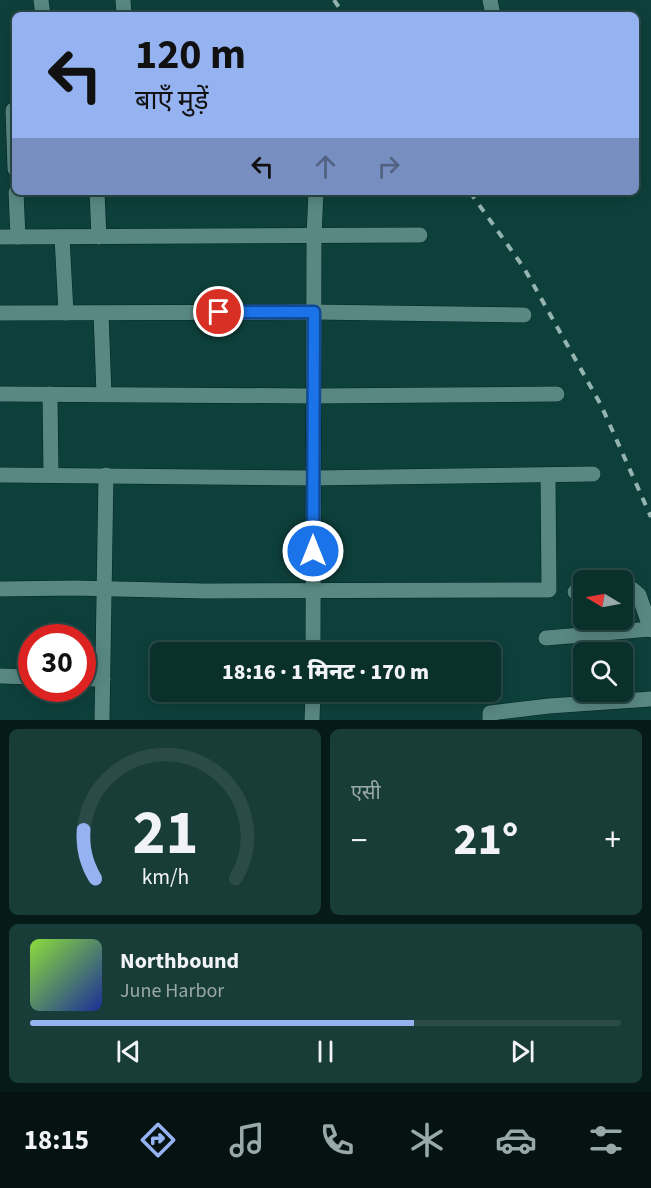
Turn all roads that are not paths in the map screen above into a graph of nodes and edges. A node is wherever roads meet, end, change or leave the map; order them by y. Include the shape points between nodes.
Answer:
1 (9, 109) edge
2 (12, 139) edge
3 (16, 195) edge
4 (97, 195) edge
5 (316, 195) edge
6 (420, 235) dead end
7 (314, 236) junction
8 (0, 237) edge
9 (18, 237) junction
10 (62, 237) junction
11 (99, 237) junction
12 (314, 312) junction
13 (0, 313) edge
14 (66, 313) junction
15 (101, 313) junction
16 (524, 315) dead end
17 (104, 393) junction
18 (0, 394) edge
19 (50, 394) junction
20 (557, 394) dead end
21 (313, 396) junction
22 (593, 474) dead end
23 (0, 475) edge
24 (51, 475) junction
25 (106, 475) junction
26 (548, 475) junction
27 (313, 478) junction
28 (0, 589) edge
29 (104, 589) junction
30 (633, 590) edge
31 (315, 591) junction
32 (651, 630) edge
33 (546, 638) dead end
34 (313, 642) edge
35 (0, 676) edge
36 (18, 677) edge
37 (96, 679) edge
38 (103, 679) junction
39 (651, 699) edge
40 (313, 702) edge
41 (102, 720) edge
42 (312, 720) edge
43 (490, 720) edge

1 - 2 street
3 - 9 street
4 - 11 street
5 - 7 street
6 - 7 street
7 - 11 street
7 - 12 street
8 - 9 street
9 - 10 street
10 - 11 street
10 - 14 street
12 - 15 street
12 - 16 street
12 - 21 street
13 - 14 street
14 - 15 street
15 - 17 street
17 - 19 street
17 - 21 street
18 - 19 street
19 - 24 street
20 - 21 street
21 - 27 street
22 - 26 street
23 - 24 street
24 - 25 street
25 - 27 street
25 - 29 street
26 - 27 street
26 - 31 street via 549,590
27 - 31 street
28 - 29 street
29 - 31 street
29 - 38 street
30 - 32 street via 639,596
31 - 34 street
32 - 33 street
35 - 36 street
37 - 38 street
38 - 41 street
39 - 43 street via 489,713
40 - 42 street

